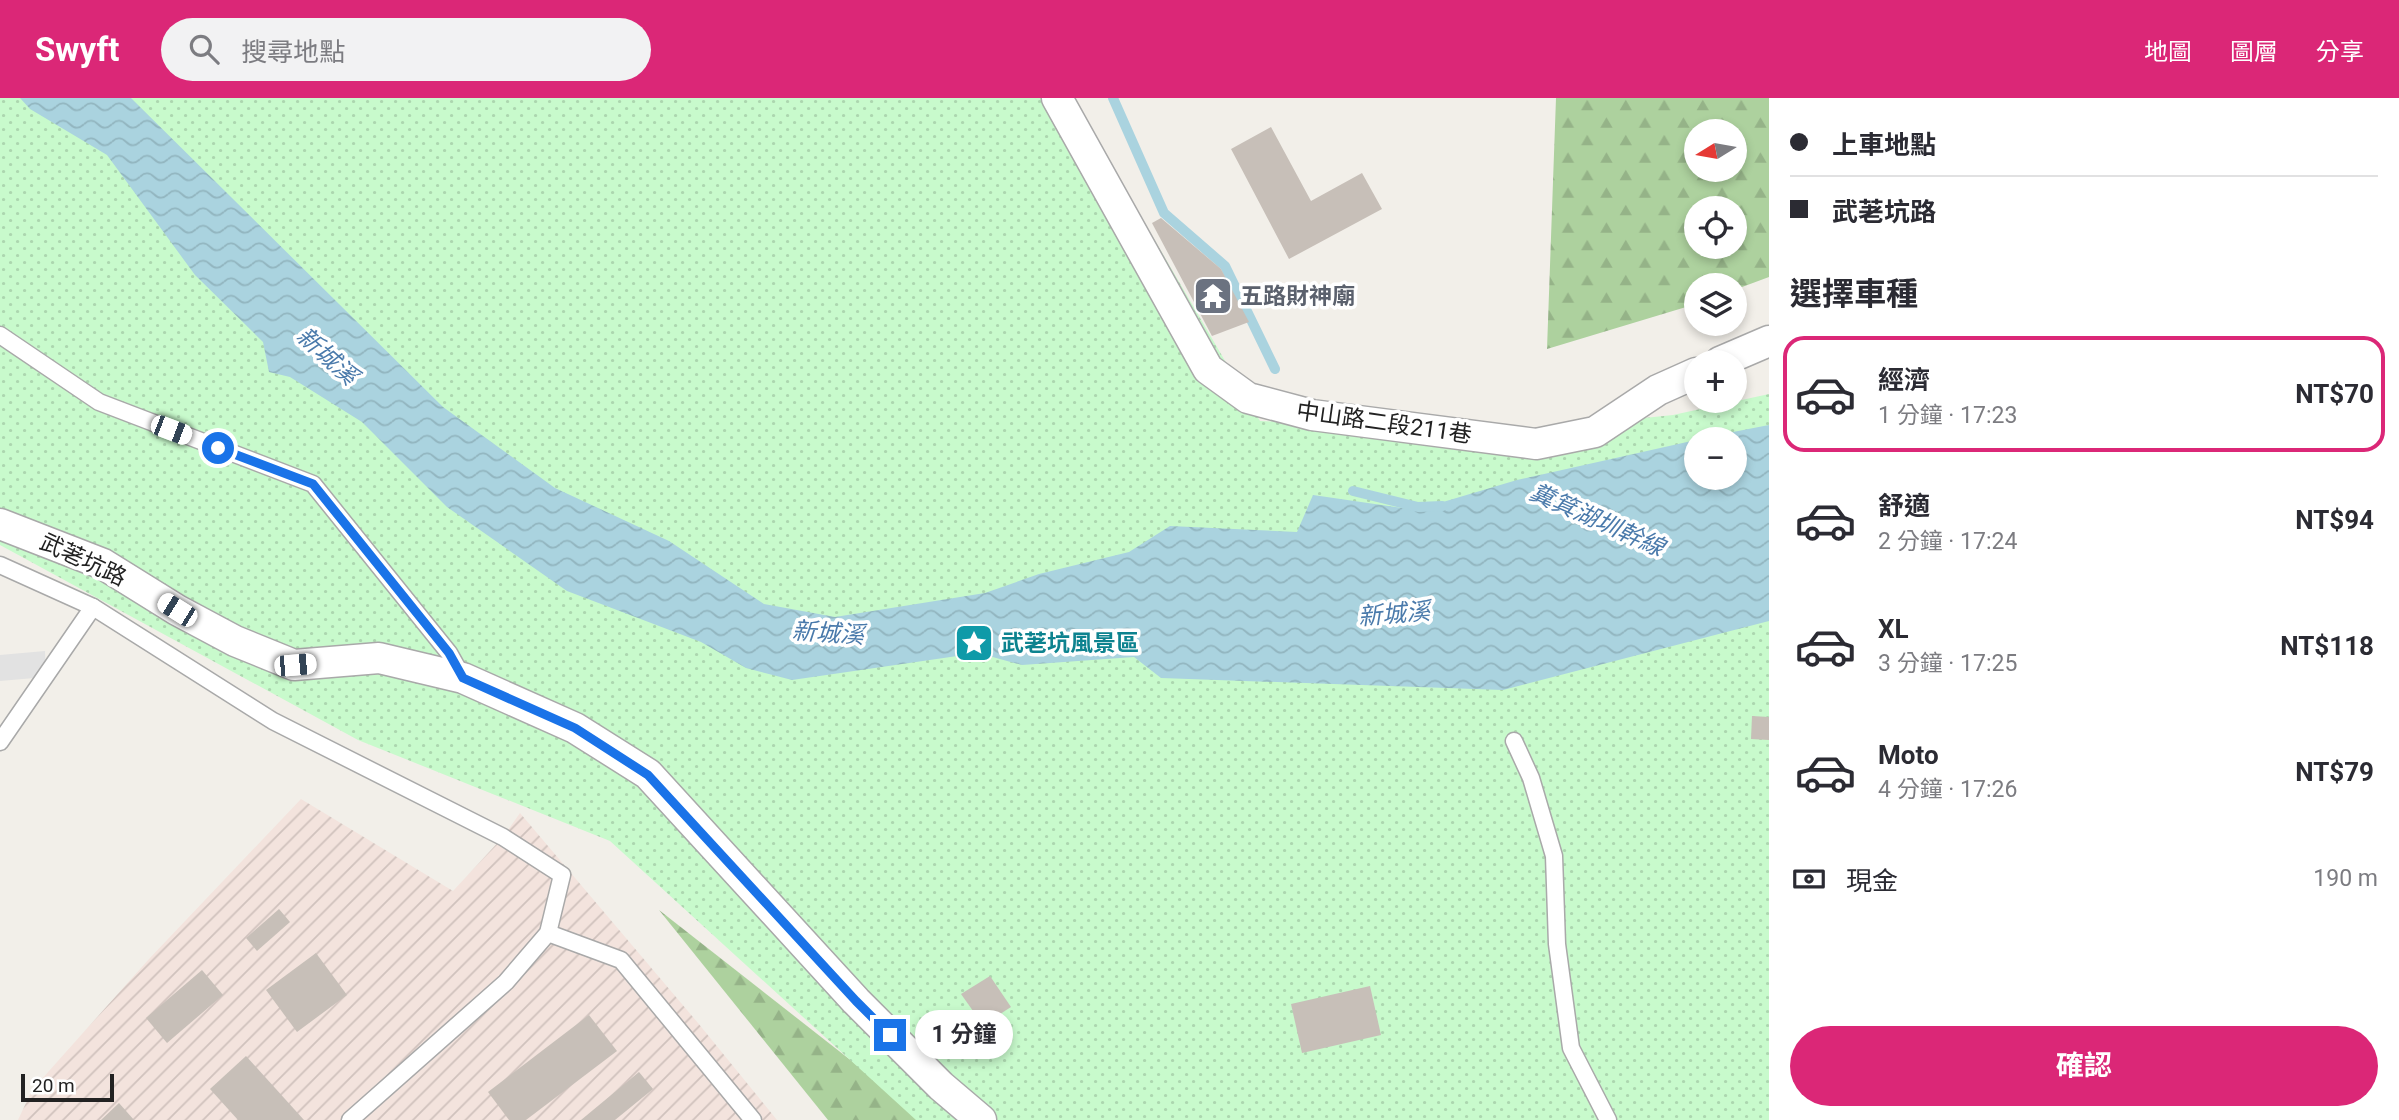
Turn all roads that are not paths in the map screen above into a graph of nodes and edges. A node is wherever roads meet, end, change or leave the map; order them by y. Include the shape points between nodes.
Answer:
1 (1057, 98) edge
2 (0, 335) edge
3 (1769, 341) edge
4 (1747, 350) edge
5 (1684, 378) edge
6 (0, 524) edge
7 (0, 565) edge
8 (93, 607) junction
9 (463, 678) junction
10 (1514, 741) dead end
11 (0, 742) edge
12 (548, 933) junction
13 (350, 1120) edge
14 (753, 1120) edge
15 (981, 1120) edge
16 (1608, 1120) edge

1 - 5 street, 中山路二段211巷 via 1208,369 1248,398 1312,415 1536,444 1595,432
2 - 9 lane via 99,402 313,484 449,653
3 - 4 street
6 - 9 street, 武荖坑路 via 103,564 234,641 295,665 379,658
7 - 8 lane
8 - 11 lane
8 - 12 lane via 273,721 503,837 562,875
9 - 15 street, 武荖坑路 via 575,728 648,775 856,1001
10 - 16 lane via 1531,778 1554,856 1557,944 1572,1048
12 - 13 lane via 506,982
12 - 14 lane via 621,960

